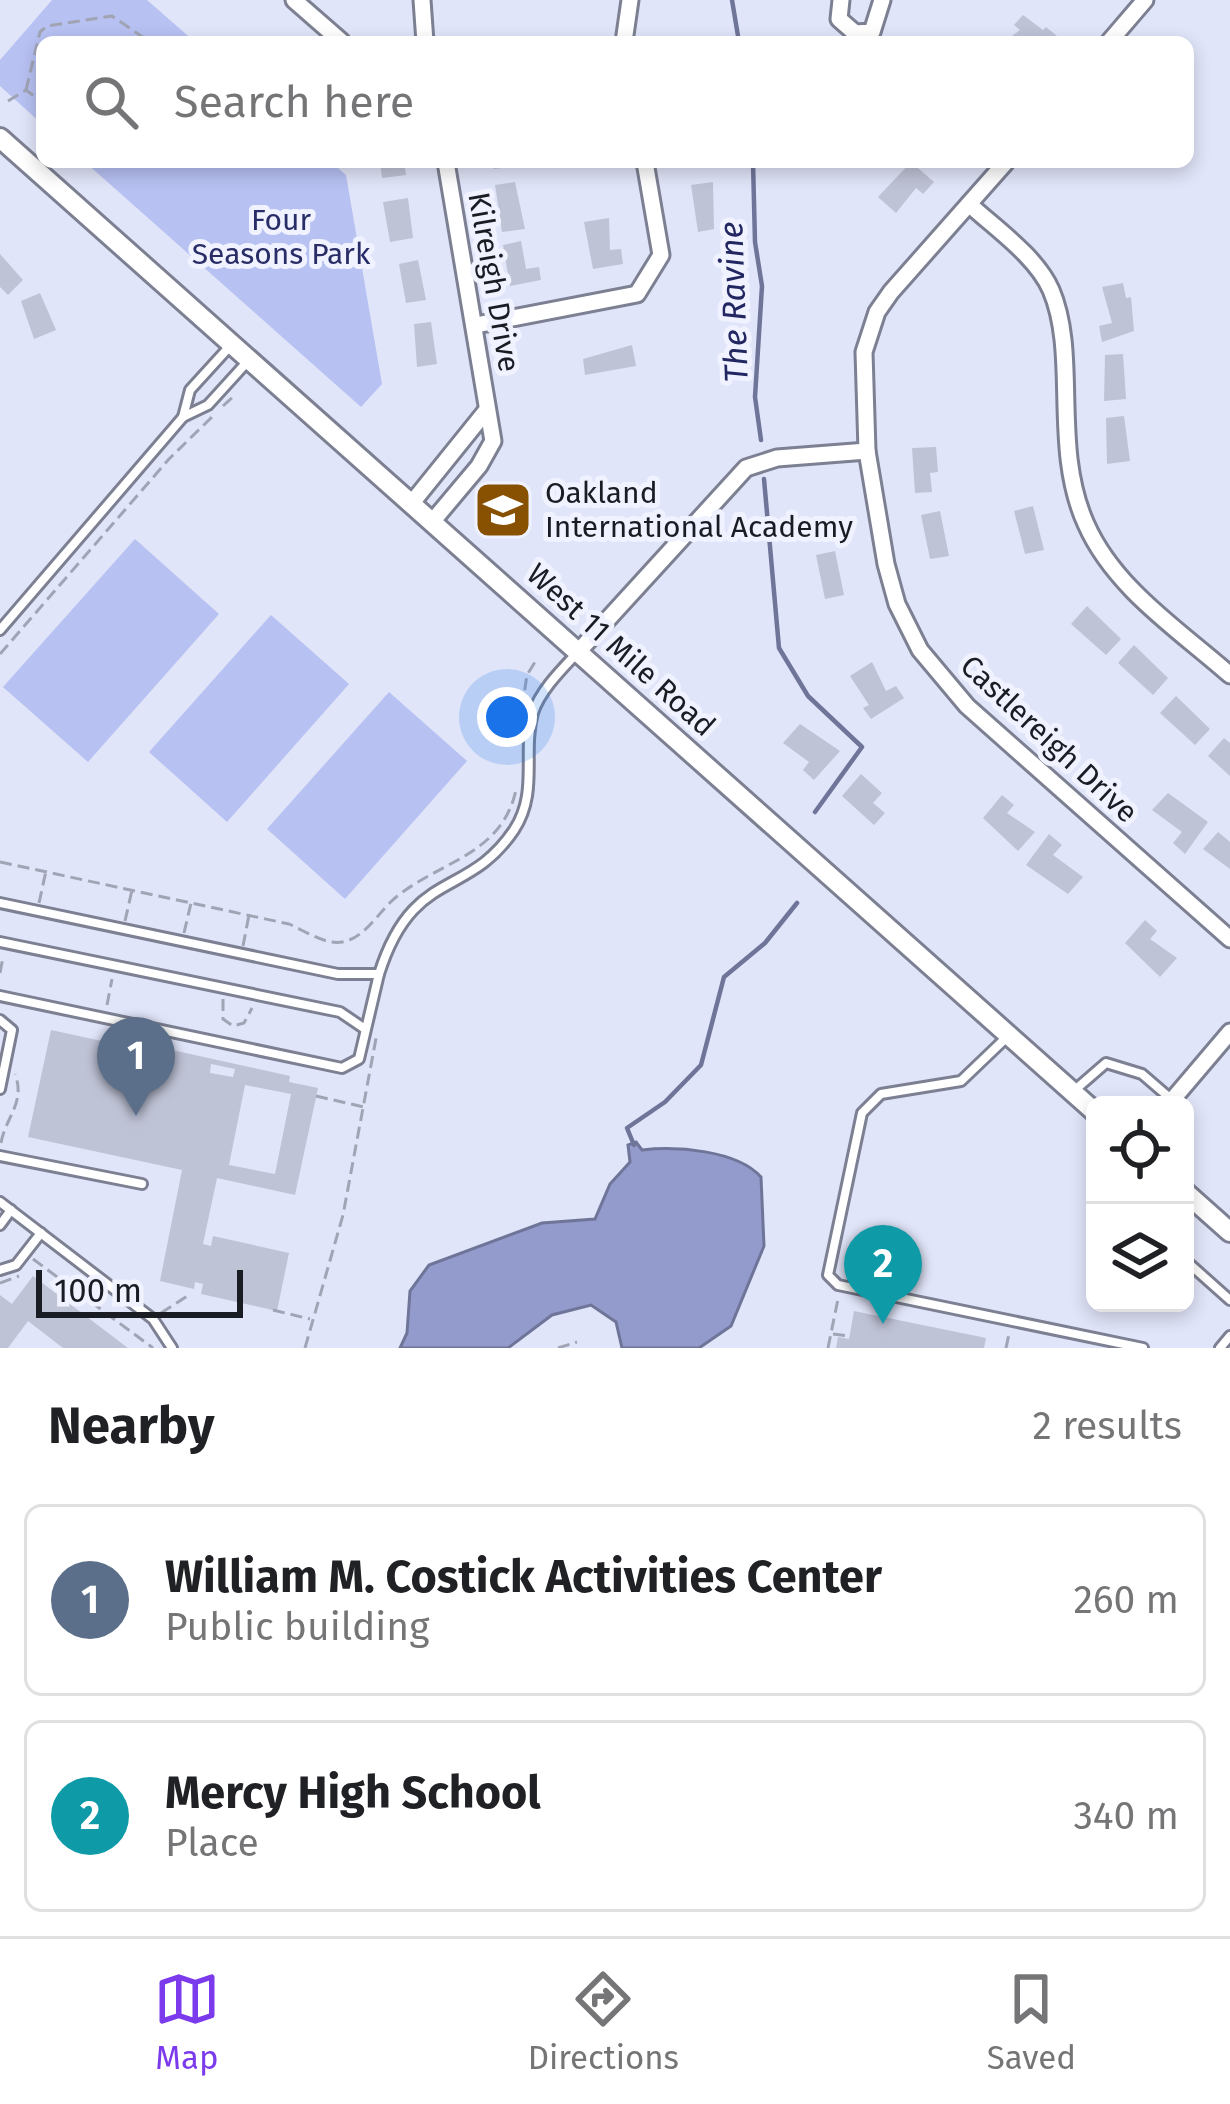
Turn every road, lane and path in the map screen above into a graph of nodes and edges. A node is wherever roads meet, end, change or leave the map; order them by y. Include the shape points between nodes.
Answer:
1 (294, 0) edge
2 (422, 0) edge
3 (630, 0) edge
4 (841, 0) edge
5 (882, 0) edge
6 (1145, 0) edge
7 (39, 36) edge
8 (141, 36) edge
9 (335, 36) edge
10 (425, 36) edge
11 (626, 36) edge
12 (1114, 36) edge
13 (36, 49) edge
14 (26, 90) junction
15 (36, 98) edge
16 (8, 100) dead end
17 (0, 138) edge
18 (447, 168) edge
19 (646, 168) edge
20 (1001, 168) edge
21 (969, 205) junction
22 (476, 325) junction
23 (232, 344) junction
24 (249, 359) junction
25 (235, 395) dead end
26 (486, 411) junction
27 (183, 417) junction
28 (867, 451) junction
29 (411, 504) junction
30 (432, 522) junction
31 (0, 631) edge
32 (578, 652) junction
33 (0, 654) edge
34 (535, 662) dead end
35 (1230, 675) edge
36 (520, 723) dead end
37 (518, 780) dead end
38 (0, 862) edge
39 (46, 872) junction
40 (132, 890) junction
41 (0, 903) edge
42 (191, 903) junction
43 (37, 910) junction
44 (249, 915) junction
45 (124, 929) junction
46 (1230, 939) edge
47 (182, 941) junction
48 (2, 943) edge
49 (242, 953) junction
50 (115, 966) junction
51 (0, 973) edge
52 (379, 974) junction
53 (225, 988) junction
54 (255, 994) junction
55 (0, 996) edge
56 (104, 1018) junction
57 (0, 1019) edge
58 (366, 1030) junction
59 (1230, 1032) edge
60 (381, 1034) dead end
61 (1009, 1035) junction
62 (14, 1071) dead end
63 (0, 1089) edge
64 (1073, 1092) junction
65 (316, 1096) dead end
66 (1164, 1096) edge
67 (1175, 1096) edge
68 (1086, 1104) edge
69 (366, 1107) junction
70 (0, 1146) edge
71 (0, 1156) edge
72 (142, 1184) dead end
73 (1194, 1199) edge
74 (0, 1202) edge
75 (11, 1210) junction
76 (0, 1225) edge
77 (1228, 1225) edge
78 (41, 1233) junction
79 (1194, 1268) edge
80 (0, 1270) edge
81 (0, 1283) edge
82 (841, 1285) junction
83 (1230, 1300) edge
84 (273, 1310) dead end
85 (312, 1319) junction
86 (1012, 1321) junction
87 (831, 1333) junction
88 (849, 1336) dead end
89 (1230, 1336) edge
90 (577, 1342) dead end
91 (153, 1348) edge
92 (172, 1348) edge
93 (305, 1348) edge
94 (557, 1348) edge
95 (828, 1348) edge
96 (1006, 1348) edge
97 (1139, 1348) edge
98 (1220, 1348) edge

1 - 9 street
2 - 10 street
3 - 11 street
4 - 5 street via 839,19 855,33 872,32
6 - 12 street
7 - 8 path via 46,26 112,16
13 - 14 path
14 - 15 path
14 - 16 path
17 - 23 street, West 11 Mile Road
18 - 22 street, Kilreigh Drive
19 - 22 street via 661,255 637,294
20 - 21 street, Castlereigh Drive
21 - 28 street, Castlereigh Drive via 891,292 870,328
21 - 35 street via 1051,290 1070,476 1088,529 1122,580
22 - 26 street, Kilreigh Drive
23 - 24 street, West 11 Mile Road
23 - 27 lane via 190,390
24 - 27 lane via 208,405
24 - 29 street, West 11 Mile Road
25 - 33 path
26 - 29 street, Kilreigh Drive
26 - 30 street, Kilreigh Drive via 494,441
27 - 31 lane
28 - 32 street via 746,468
28 - 46 street, Castlereigh Drive via 897,604 942,679
29 - 30 street, West 11 Mile Road
30 - 32 street, West 11 Mile Road
32 - 52 lane via 534,710 530,786 516,827 487,860 418,900 389,942
32 - 61 street, West 11 Mile Road
34 - 36 path
37 - 44 path via 507,817 488,842 402,892 355,939 332,943
38 - 39 path
39 - 40 path
39 - 43 path
40 - 42 path
40 - 45 path
41 - 43 lane
42 - 44 path
42 - 47 path
43 - 45 lane
44 - 49 path
45 - 47 lane
47 - 49 lane
48 - 50 lane
48 - 51 path
49 - 52 lane
50 - 53 lane
50 - 56 path
52 - 58 lane
53 - 54 lane
53 - 54 path via 220,1008 233,1026 244,1024
54 - 58 lane via 340,1012
55 - 56 lane
56 - 58 lane via 342,1068 359,1059
57 - 63 lane via 12,1030
59 - 67 street
60 - 69 path
61 - 64 street, West 11 Mile Road
61 - 82 lane via 973,1075 881,1094 862,1113 827,1268
62 - 70 path via 20,1087
64 - 66 lane via 1106,1063 1142,1074
64 - 68 street, West 11 Mile Road
65 - 69 path
69 - 85 path
71 - 72 lane
73 - 77 street
74 - 75 lane
75 - 76 lane
75 - 78 lane
78 - 80 lane via 16,1265
78 - 92 lane via 153,1319
79 - 83 lane
81 - 91 path via 16,1280 34,1258
82 - 86 lane
82 - 87 path
84 - 85 path
85 - 93 path
86 - 96 path
86 - 97 lane
87 - 88 path
87 - 95 path
89 - 98 lane
90 - 94 path

